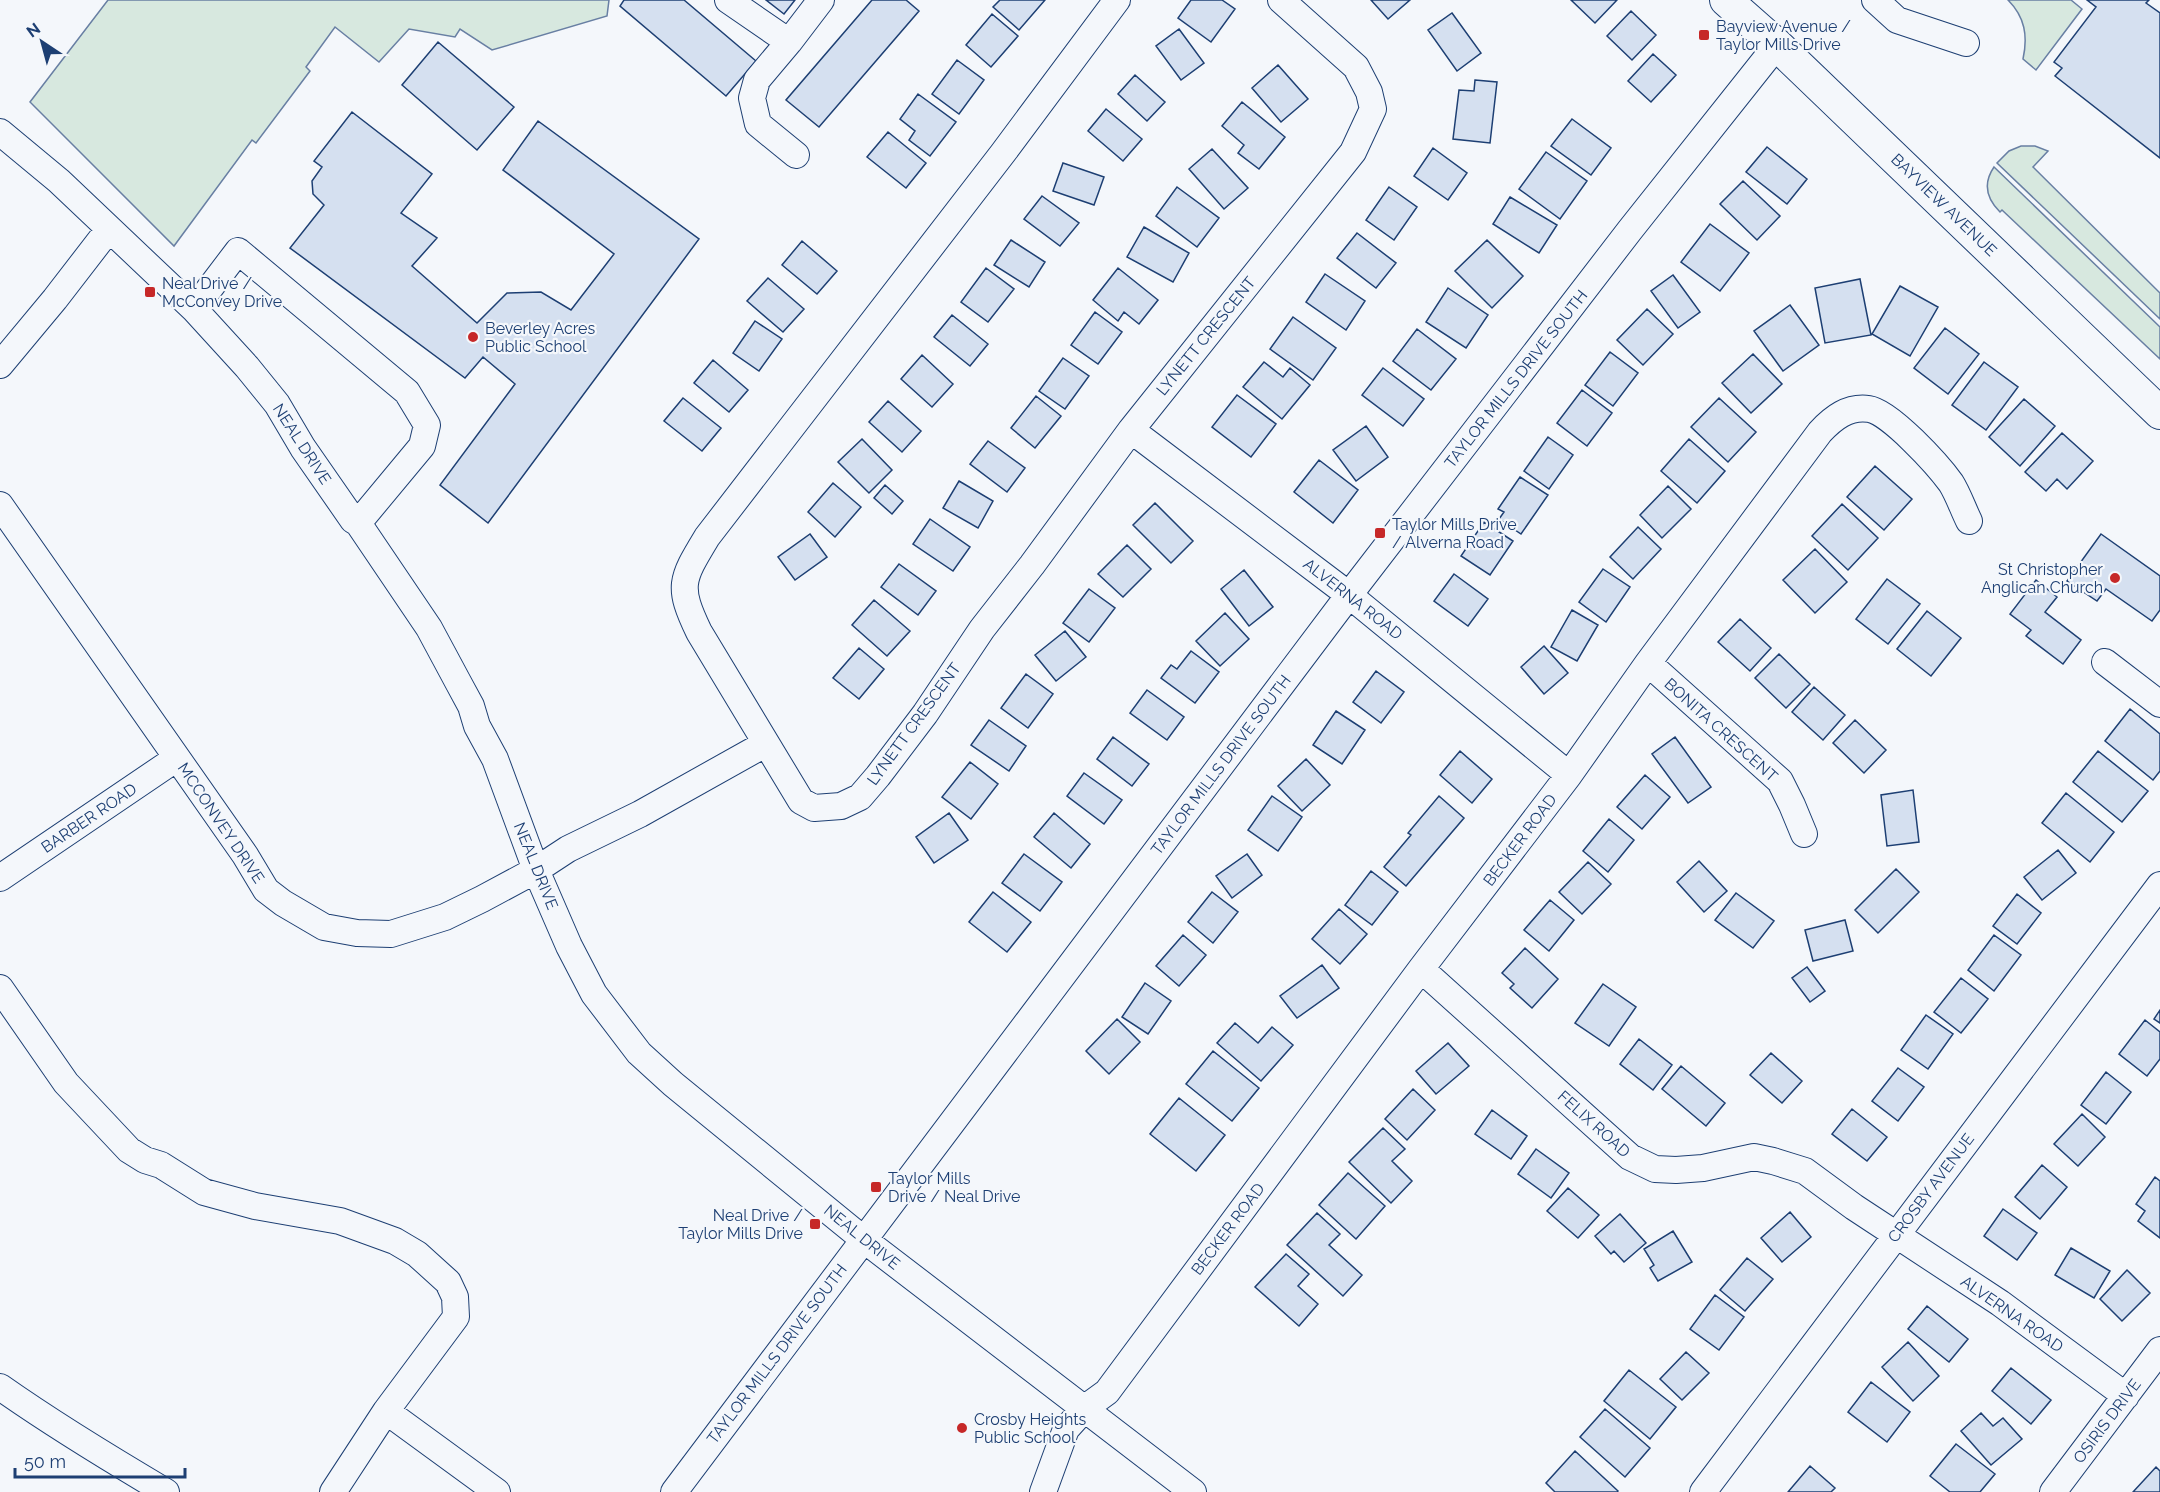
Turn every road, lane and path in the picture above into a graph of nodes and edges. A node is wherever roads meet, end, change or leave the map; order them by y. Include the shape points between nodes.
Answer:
1 (728, 0) edge
2 (822, 0) edge
3 (1117, 0) edge
4 (1726, 0) edge
5 (1875, 0) edge
6 (1290, 3) edge
7 (789, 42) junction
8 (1966, 43) dead end
9 (1777, 45) junction
10 (0, 132) edge
11 (796, 155) dead end
12 (109, 229) junction
13 (194, 309) junction
14 (0, 365) edge
15 (2160, 413) edge
16 (1131, 430) junction
17 (0, 505) edge
18 (1969, 521) dead end
19 (358, 523) junction
20 (1349, 595) junction
21 (2105, 662) dead end
22 (1648, 663) junction
23 (2160, 704) edge
24 (765, 744) junction
25 (177, 758) junction
26 (1569, 775) junction
27 (1804, 834) dead end
28 (536, 870) junction
29 (0, 879) edge
30 (2160, 885) edge
31 (1421, 969) junction
32 (0, 988) edge
33 (1896, 1235) junction
34 (863, 1239) junction
35 (2160, 1350) edge
36 (0, 1387) edge
37 (2126, 1396) junction
38 (1085, 1408) junction
39 (386, 1411) junction
40 (166, 1492) edge
41 (333, 1492) edge
42 (497, 1492) edge
43 (674, 1492) edge
44 (1043, 1492) edge
45 (1193, 1492) edge
46 (1702, 1492) edge
47 (2053, 1492) edge

1 - 7 street
2 - 7 street
3 - 24 street, LYNETT CRESCENT via 707,537 690,565 683,591 689,611
4 - 9 main road, BAYVIEW AVENUE
5 - 8 street via 1897,20
6 - 16 street, LYNETT CRESCENT via 1356,67 1369,92 1372,109 1353,152
7 - 11 street via 757,80 752,98 758,124
9 - 15 main road, BAYVIEW AVENUE
9 - 20 street, TAYLOR MILLS DRIVE SOUTH
10 - 12 street, NEAL DRIVE
12 - 13 street, NEAL DRIVE
12 - 14 street
13 - 19 street, NEAL DRIVE via 277,404 303,448
13 - 19 street via 238,251 407,392 427,425 422,446
16 - 20 street, ALVERNA ROAD
16 - 24 street, LYNETT CRESCENT via 860,797 841,806 814,808 801,801
17 - 25 street, MCCONVEY DRIVE
18 - 22 street, BECKER ROAD via 1951,484 1898,426 1870,409 1850,410 1835,417 1820,432
19 - 28 street, NEAL DRIVE via 429,628 471,706
20 - 26 street, ALVERNA ROAD
20 - 34 street, TAYLOR MILLS DRIVE SOUTH
21 - 23 street
22 - 26 street, BECKER ROAD
22 - 27 street, BONITA CRESCENT via 1780,781
24 - 28 street, MCCONVEY DRIVE
25 - 28 street, MCCONVEY DRIVE via 266,890 324,927 391,934 445,917
25 - 29 street, BARBER ROAD
26 - 31 street, BECKER ROAD
28 - 34 street, NEAL DRIVE via 568,946 594,994 639,1053
30 - 33 street, CROSBY AVENUE
31 - 33 street, FELIX ROAD via 1630,1157 1655,1169 1676,1170 1754,1157 1773,1161 1805,1171
31 - 38 street, BECKER ROAD via 1107,1392
32 - 39 street via 66,1083 129,1150 204,1192 255,1206 340,1221 387,1238 417,1254 448,1282 455,1297 456,1317
33 - 37 street, ALVERNA ROAD via 2000,1303
33 - 46 street, CROSBY AVENUE
34 - 38 street, NEAL DRIVE
34 - 43 street, TAYLOR MILLS DRIVE SOUTH
35 - 37 street, OSIRIS DRIVE
36 - 40 street via 76,1439
37 - 47 street, OSIRIS DRIVE
38 - 44 street, BECKER ROAD via 1066,1429
38 - 45 street, NEAL DRIVE
39 - 41 street
39 - 42 street

